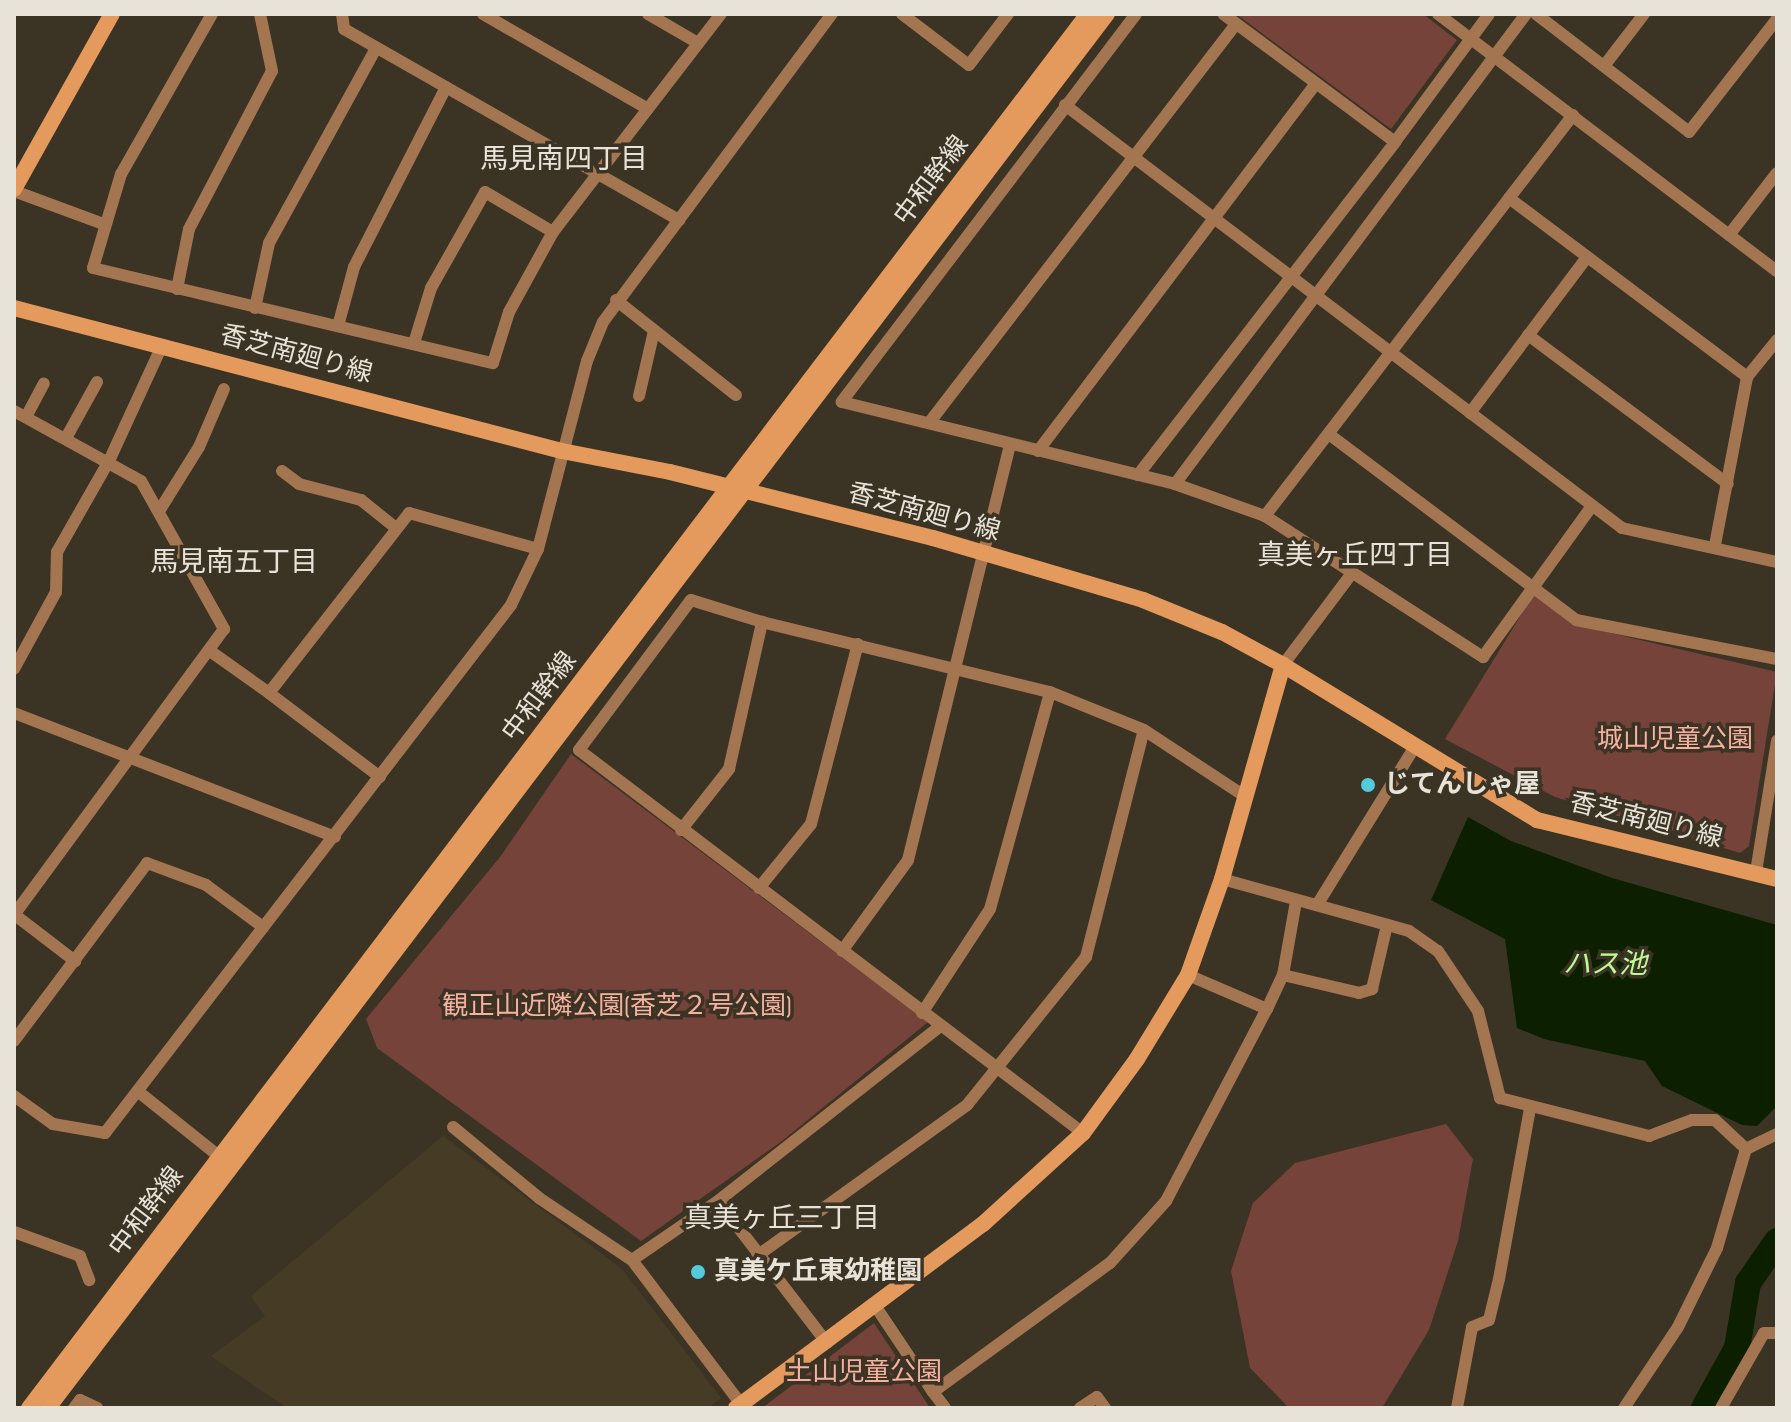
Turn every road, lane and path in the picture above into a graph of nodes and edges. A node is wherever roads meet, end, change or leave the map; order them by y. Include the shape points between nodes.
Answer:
1 (112, 14) edge
2 (212, 14) edge
3 (260, 14) edge
4 (342, 14) edge
5 (483, 14) edge
6 (648, 14) edge
7 (721, 14) edge
8 (832, 14) edge
9 (902, 14) edge
10 (1008, 14) edge
11 (1088, 14) edge
12 (1107, 14) edge
13 (1136, 14) edge
14 (1223, 14) edge
15 (1438, 14) edge
16 (1489, 14) edge
17 (1526, 14) edge
18 (1536, 14) edge
19 (1644, 14) edge
20 (1777, 19) edge
21 (1236, 24) junction
22 (1471, 40) junction
23 (698, 43) junction
24 (376, 48) junction
25 (1492, 57) junction
26 (1604, 66) junction
27 (1316, 84) junction
28 (446, 87) junction
29 (1065, 105) junction
30 (648, 109) junction
31 (1573, 115) junction
32 (1395, 142) junction
33 (1134, 157) junction
34 (598, 173) junction
35 (1777, 173) edge
36 (14, 190) edge
37 (1509, 198) junction
38 (1213, 218) junction
39 (679, 220) junction
40 (103, 224) junction
41 (553, 232) junction
42 (1729, 235) junction
43 (1587, 257) junction
44 (1777, 271) edge
45 (1291, 277) junction
46 (177, 289) junction
47 (1314, 292) junction
48 (616, 300) junction
49 (14, 308) edge
50 (255, 308) junction
51 (338, 326) junction
52 (654, 331) junction
53 (1528, 335) junction
54 (1777, 340) edge
55 (414, 343) junction
56 (161, 348) junction
57 (1390, 354) junction
58 (1747, 377) junction
59 (97, 382) dead end
60 (44, 383) dead end
61 (224, 389) dead end
62 (736, 395) dead end
63 (639, 396) dead end
64 (1470, 413) junction
65 (20, 414) edge
66 (929, 423) junction
67 (1330, 435) junction
68 (66, 438) junction
69 (1010, 444) junction
70 (562, 451) junction
71 (1038, 451) junction
72 (109, 461) junction
73 (282, 471) dead end
74 (1138, 475) junction
75 (1175, 484) junction
76 (1728, 484) junction
77 (736, 490) junction
78 (1592, 506) junction
79 (161, 508) junction
80 (1265, 516) junction
81 (396, 528) junction
82 (1715, 545) junction
83 (538, 549) junction
84 (982, 553) junction
85 (1777, 562) edge
86 (1352, 573) junction
87 (1531, 584) junction
88 (762, 622) junction
89 (858, 644) junction
90 (210, 651) junction
91 (1777, 659) edge
92 (953, 665) junction
93 (1283, 665) junction
94 (14, 669) edge
95 (1050, 692) junction
96 (269, 693) junction
97 (14, 713) edge
98 (1144, 730) junction
99 (1777, 741) edge
100 (1414, 748) junction
101 (131, 758) junction
102 (1775, 762) edge
103 (380, 777) junction
104 (1246, 797) junction
105 (681, 830) junction
106 (335, 837) junction
107 (1756, 872) junction
108 (1222, 879) junction
109 (1777, 879) edge
110 (759, 888) junction
111 (1296, 901) junction
112 (1317, 905) junction
113 (15, 915) edge
114 (1387, 925) junction
115 (263, 927) junction
116 (842, 951) junction
117 (75, 961) junction
118 (1188, 975) junction
119 (1283, 975) junction
120 (1267, 1009) junction
121 (922, 1013) junction
122 (940, 1026) junction
123 (14, 1041) edge
124 (999, 1070) junction
125 (140, 1093) junction
126 (14, 1096) edge
127 (1530, 1108) junction
128 (453, 1127) dead end
129 (1083, 1133) junction
130 (1777, 1134) edge
131 (1746, 1149) junction
132 (220, 1157) junction
133 (718, 1201) junction
134 (14, 1232) edge
135 (757, 1256) junction
136 (632, 1260) junction
137 (89, 1280) dead end
138 (876, 1307) junction
139 (1777, 1333) edge
140 (827, 1343) junction
141 (933, 1392) junction
142 (739, 1406) edge
143 (29, 1408) edge
144 (48, 1408) edge
145 (74, 1408) edge
146 (97, 1408) edge
147 (945, 1408) edge
148 (1080, 1408) edge
149 (1105, 1408) edge
150 (1457, 1408) edge
151 (1624, 1408) edge
152 (1721, 1408) edge

1 - 36 main road
2 - 40 street via 121,174
3 - 46 street via 272,71 189,229
4 - 24 street via 344,29
5 - 30 street
6 - 23 street
7 - 23 street
8 - 39 street
9 - 10 street via 969,65
11 - 77 main road, 中和幹線
12 - 77 main road, 中和幹線
13 - 29 street
14 - 21 street
15 - 22 street
16 - 22 street
17 - 25 street
18 - 26 street
19 - 26 street
20 - 26 street via 1689,132
21 - 27 street
21 - 33 street
22 - 25 street
22 - 32 street
23 - 30 street
24 - 28 street
24 - 50 street via 269,243
25 - 31 street
25 - 47 street
27 - 32 street
27 - 38 street
28 - 34 street
28 - 51 street via 354,267
29 - 33 street
29 - 66 street via 842,402
30 - 34 street
31 - 37 street
31 - 42 street
32 - 45 street
33 - 38 street
33 - 66 street
34 - 39 street
34 - 41 street
35 - 42 street
36 - 40 street
37 - 43 street
37 - 57 street
38 - 45 street
38 - 71 street
39 - 48 street
40 - 46 street via 93,268
41 - 55 street via 509,312 493,363
41 - 55 street via 485,192 431,288
42 - 44 street
43 - 53 street
43 - 58 street
45 - 47 street
45 - 74 street
46 - 50 street
47 - 57 street
47 - 75 street
48 - 52 street
48 - 70 street via 587,361
49 - 56 main road, 香芝南廻り線
50 - 51 street
51 - 55 street
52 - 62 street
52 - 63 street
53 - 64 street
53 - 76 street
54 - 58 street
56 - 70 main road, 香芝南廻り線
56 - 72 street
57 - 64 street
57 - 67 street
58 - 76 street
59 - 68 street
60 - 65 street
61 - 79 street via 217,412
64 - 78 street
65 - 68 street
66 - 69 street
67 - 80 street
67 - 87 street
68 - 72 street
69 - 71 street
69 - 84 street
70 - 77 main road, 香芝南廻り線
70 - 83 street
71 - 74 street
72 - 79 street via 141,481
72 - 94 street via 57,552 56,592
73 - 81 street via 299,484 361,500
74 - 75 street
75 - 80 street
76 - 82 street
77 - 84 main road, 香芝南廻り線
77 - 132 main road, 中和幹線
77 - 144 main road, 中和幹線
78 - 82 street via 1622,528
78 - 87 street
79 - 90 street via 224,629
80 - 86 street
81 - 83 street via 409,513
81 - 96 street
82 - 85 street
83 - 103 street via 511,605
84 - 92 street
84 - 93 main road, 香芝南廻り線 via 1143,600 1222,632
86 - 87 street via 1483,657
86 - 93 street
87 - 91 street via 1576,620
88 - 89 street
88 - 105 street via 729,769
88 - 105 street via 691,600 579,750
89 - 92 street
89 - 110 street via 811,824
90 - 96 street
90 - 101 street
92 - 95 street
92 - 116 street via 908,860
93 - 100 main road, 香芝南廻り線
93 - 104 main road
95 - 98 street
95 - 121 street via 990,909
96 - 103 street
97 - 101 street
98 - 104 street
98 - 124 street via 1086,957
99 - 102 street
100 - 107 main road, 香芝南廻り線 via 1537,820
100 - 112 street
101 - 106 street
101 - 113 street
102 - 107 street
103 - 106 street
104 - 108 main road
105 - 110 street
106 - 115 street
107 - 109 main road, 香芝南廻り線
108 - 111 street
108 - 118 main road
110 - 116 street
111 - 112 street
111 - 119 street
112 - 114 street
113 - 117 street
114 - 119 street via 1372,989 1359,993
114 - 127 street via 1409,931 1438,951 1478,1011 1500,1098
115 - 117 street via 206,885 147,863
115 - 125 street
116 - 121 street
117 - 123 street
118 - 120 street
118 - 129 main road via 1137,1059
119 - 120 street
120 - 141 street via 1166,1201 1110,1263
121 - 122 street
122 - 124 street
122 - 133 street
124 - 129 street
124 - 135 street via 967,1105
125 - 126 street via 105,1133 53,1124
125 - 132 street
127 - 131 street via 1649,1136 1692,1120 1715,1120
127 - 150 street via 1499,1279 1489,1320 1472,1327
128 - 136 street via 539,1198
129 - 138 main road via 983,1224
130 - 131 street
131 - 151 street via 1717,1248 1678,1327
132 - 143 main road, 中和幹線
133 - 135 street
133 - 136 street
134 - 137 street via 80,1256
135 - 140 street
136 - 142 street
138 - 140 main road
138 - 141 street
139 - 152 street via 1764,1333
140 - 142 main road
141 - 147 street
145 - 146 street via 80,1400
148 - 149 street via 1097,1397

